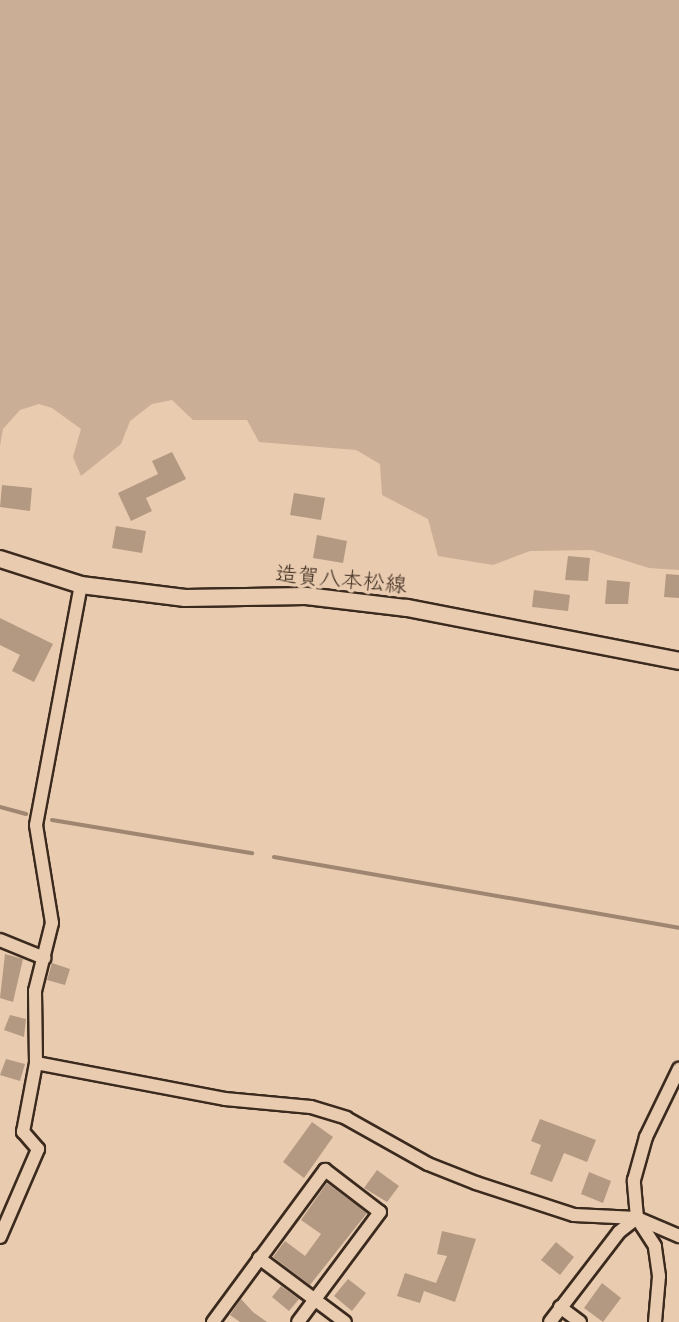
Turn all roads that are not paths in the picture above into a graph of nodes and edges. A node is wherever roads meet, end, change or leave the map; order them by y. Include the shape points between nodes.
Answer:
1 (0, 559) edge
2 (81, 585) junction
3 (679, 661) edge
4 (0, 940) edge
5 (44, 958) junction
6 (36, 1063) junction
7 (679, 1069) edge
8 (637, 1218) junction
9 (679, 1236) edge
10 (0, 1237) edge
11 (259, 1258) junction
12 (315, 1299) junction
13 (560, 1307) junction
14 (213, 1322) edge
15 (298, 1322) edge
16 (345, 1322) edge
17 (550, 1322) edge
18 (580, 1322) edge
19 (655, 1322) edge

1 - 2 main road, 造賀八本松線
2 - 3 main road, 造賀八本松線 via 185,598 306,596 407,608
2 - 5 street via 36,825 52,923
4 - 5 street
5 - 6 street via 35,991
6 - 8 street via 225,1099 311,1107 346,1118 428,1164 476,1183 574,1215
6 - 10 street via 23,1132 38,1149
7 - 8 street via 646,1137 634,1180
8 - 9 street
8 - 13 street via 619,1232
8 - 19 street via 655,1246
11 - 12 street
11 - 12 street via 325,1170 354,1190 380,1212
11 - 14 street
12 - 15 street
12 - 16 street
13 - 17 street
13 - 18 street

